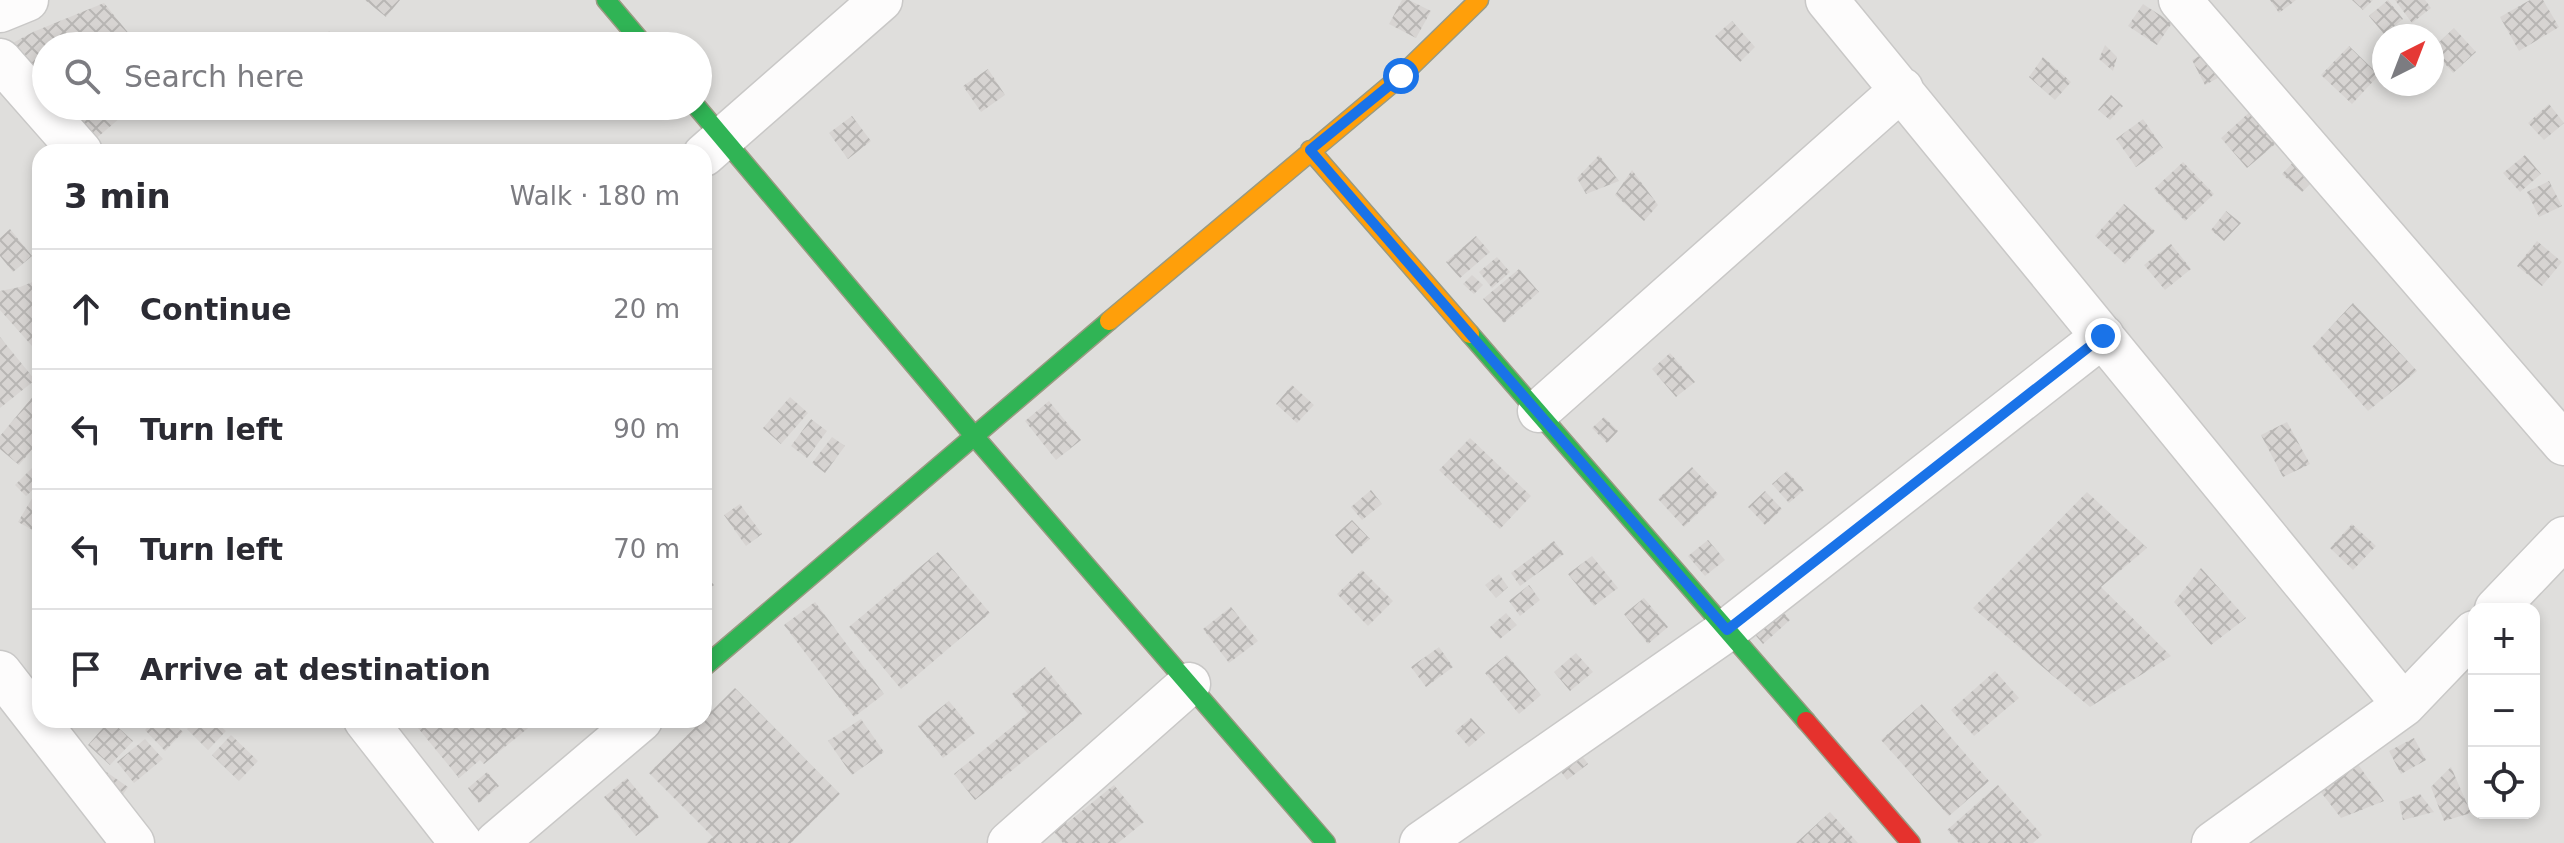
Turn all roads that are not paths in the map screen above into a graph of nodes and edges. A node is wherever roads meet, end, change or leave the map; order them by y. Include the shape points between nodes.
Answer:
1 (27, 0) edge
2 (606, 0) edge
3 (881, 0) edge
4 (1479, 0) edge
5 (1827, 0) edge
6 (2180, 0) edge
7 (0, 11) edge
8 (633, 32) edge
9 (0, 60) edge
10 (1902, 89) junction
11 (32, 96) edge
12 (53, 120) edge
13 (702, 120) edge
14 (74, 144) edge
15 (714, 147) edge
16 (1310, 150) junction
17 (2103, 336) junction
18 (1539, 411) junction
19 (975, 437) junction
20 (2564, 444) edge
21 (2564, 538) edge
22 (2502, 603) edge
23 (1727, 630) junction
24 (2468, 638) edge
25 (712, 660) edge
26 (0, 672) edge
27 (1189, 684) junction
28 (2404, 705) junction
29 (23, 713) edge
30 (36, 728) edge
31 (371, 728) edge
32 (632, 728) edge
33 (133, 843) edge
34 (461, 843) edge
35 (496, 843) edge
36 (1009, 843) edge
37 (1326, 843) edge
38 (1421, 843) edge
39 (1911, 843) edge
40 (2213, 843) edge

1 - 7 street
2 - 8 street
3 - 15 street
4 - 16 street via 1401,76
5 - 10 street
6 - 20 street
9 - 11 street
10 - 17 street
10 - 18 street
12 - 14 street
13 - 15 street
15 - 19 street
16 - 18 street
16 - 19 street
17 - 23 street
17 - 28 street
18 - 23 street
19 - 25 street
19 - 27 street
21 - 22 street
23 - 38 street
23 - 39 street
24 - 28 street
26 - 29 street
27 - 36 street
27 - 37 street
28 - 40 street
30 - 33 street
31 - 34 street
32 - 35 street

